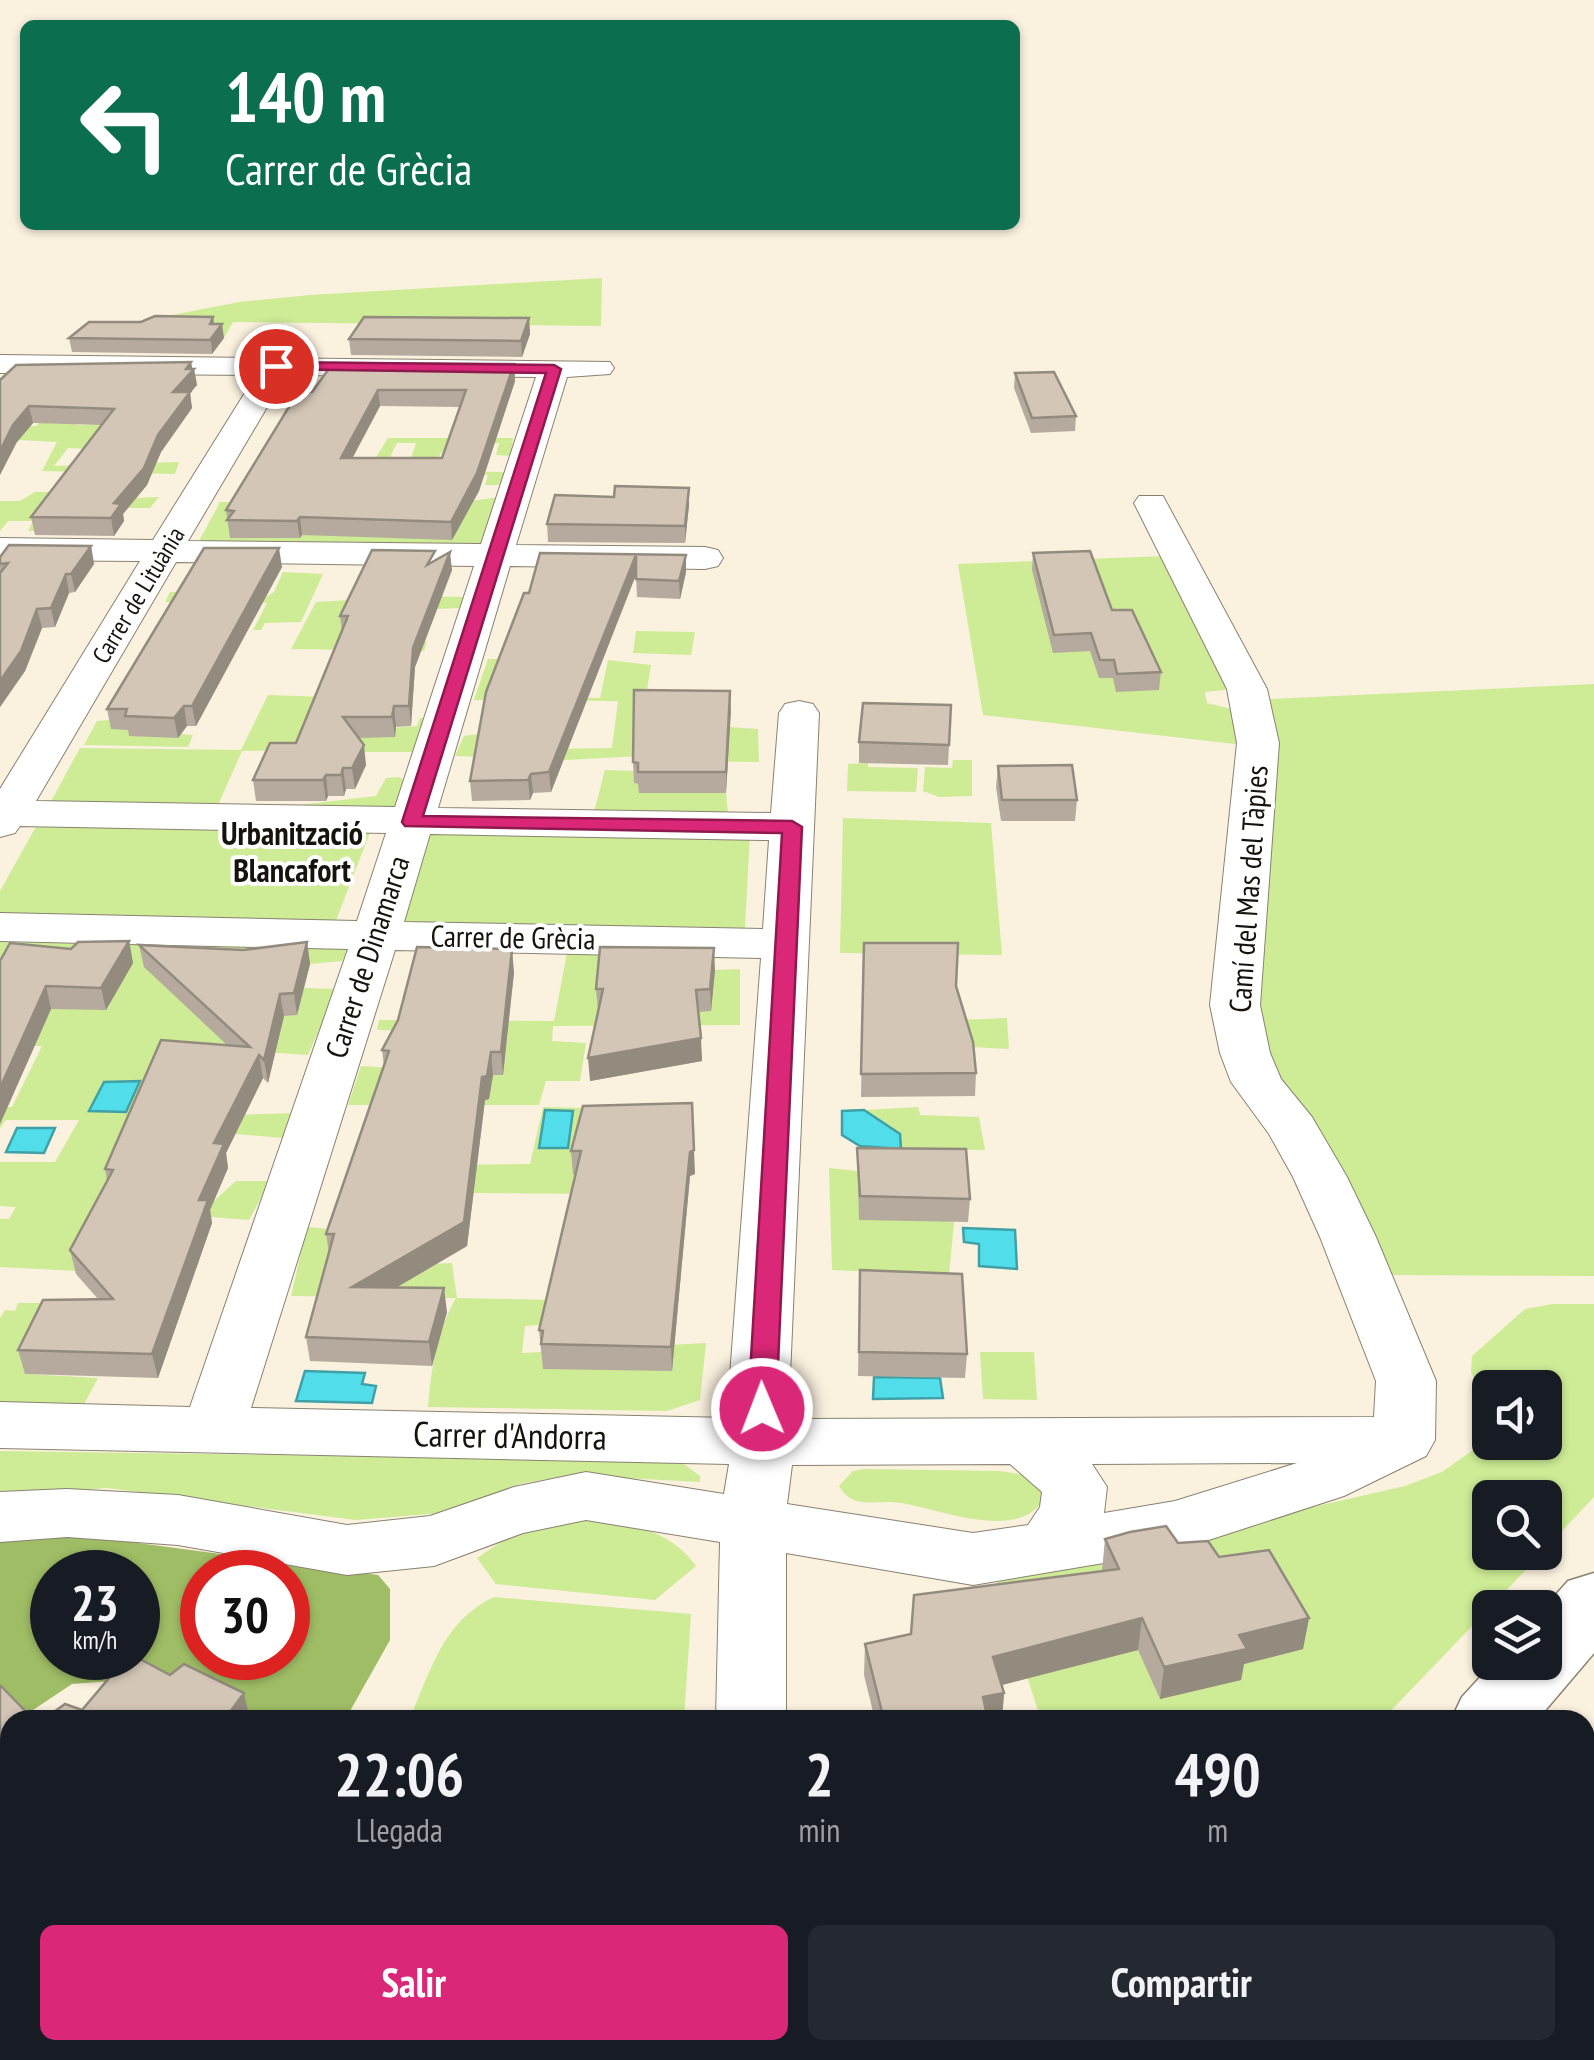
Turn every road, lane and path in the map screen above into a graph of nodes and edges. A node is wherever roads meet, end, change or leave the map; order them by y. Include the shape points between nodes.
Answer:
1 (0, 364) edge
2 (276, 366) junction
3 (599, 368) dead end
4 (554, 369) junction
5 (1150, 502) dead end
6 (0, 549) edge
7 (164, 551) junction
8 (495, 555) junction
9 (705, 558) dead end
10 (798, 713) dead end
11 (2, 817) edge
12 (412, 822) junction
13 (792, 827) junction
14 (0, 927) edge
15 (376, 935) junction
16 (785, 944) junction
17 (0, 1425) edge
18 (213, 1430) junction
19 (1020, 1439) junction
20 (1404, 1440) junction
21 (764, 1442) junction
22 (0, 1517) edge
23 (753, 1520) junction
24 (1048, 1547) junction
25 (1594, 1602) edge
26 (1562, 1638) edge
27 (1525, 1680) edge
28 (751, 1710) edge
29 (1499, 1710) edge

1 - 2 street
2 - 4 street
2 - 7 street, Carrer de Lituània
3 - 4 street
4 - 8 street, Carrer de Dinamarca
5 - 20 street, Camí del Mas del Tàpies via 1247,688 1258,743 1236,1005 1245,1053 1348,1237 1406,1380
6 - 7 street
7 - 8 street
7 - 11 street, Carrer de Lituània
8 - 9 street
8 - 12 street, Carrer de Dinamarca
10 - 13 street
11 - 12 street
12 - 13 street
12 - 15 street, Carrer de Dinamarca
13 - 16 street
14 - 15 street, Carrer de Grècia
15 - 16 street, Carrer de Grècia
15 - 18 street, Carrer de Dinamarca
16 - 21 street via 760,1376
17 - 18 street, Carrer d'Andorra
18 - 21 street, Carrer d'Andorra
19 - 20 street, Carrer d'Andorra
19 - 21 street, Carrer d'Andorra
19 - 24 street via 1075,1488 1072,1512
20 - 24 street via 1322,1479 1175,1526
21 - 23 street
22 - 23 street via 178,1520 346,1550 434,1541 514,1511 586,1496
23 - 24 street via 973,1559
23 - 28 street
25 - 26 main road
27 - 29 main road

